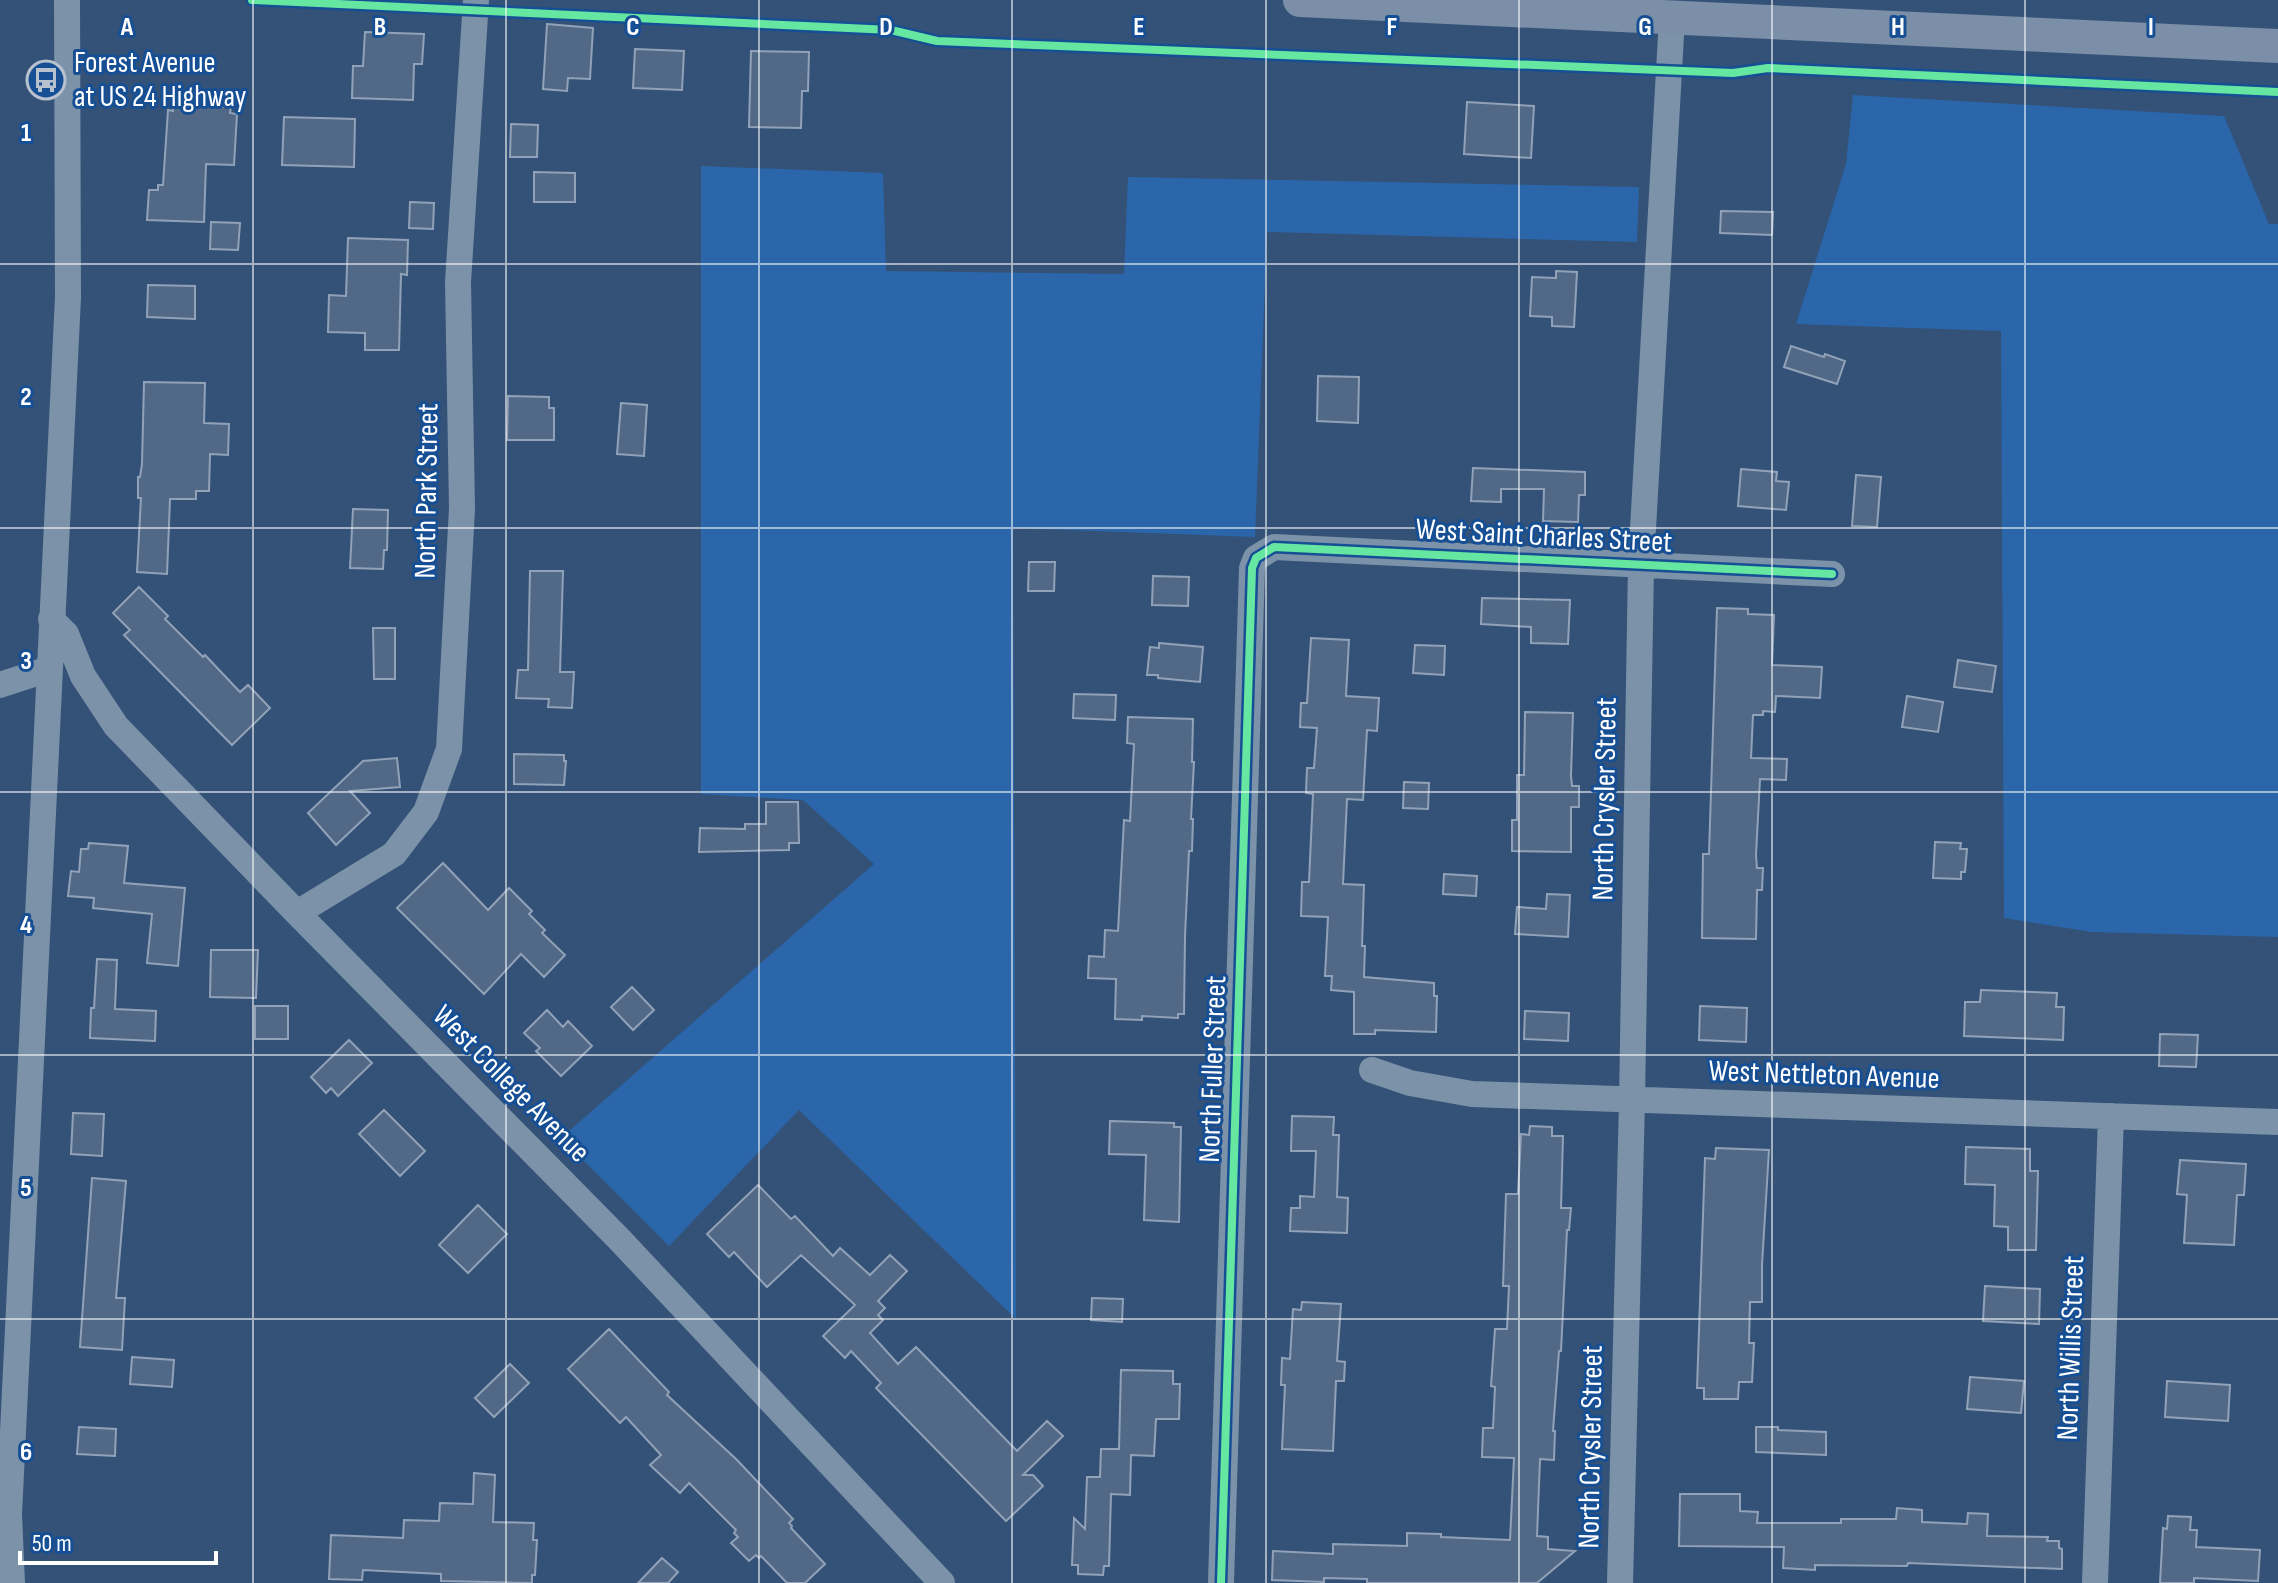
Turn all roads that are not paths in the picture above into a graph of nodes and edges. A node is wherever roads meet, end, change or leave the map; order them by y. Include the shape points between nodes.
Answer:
1 (67, 0) edge
2 (476, 0) edge
3 (1300, 0) edge
4 (1672, 18) junction
5 (2278, 46) edge
6 (1256, 558) joint
7 (1641, 564) junction
8 (1832, 574) dead end
9 (51, 619) junction
10 (49, 669) junction
11 (0, 685) edge
12 (297, 913) junction
13 (1372, 1070) dead end
14 (1632, 1101) junction
15 (2111, 1116) junction
16 (2278, 1122) edge
17 (12, 1583) edge
18 (942, 1583) edge
19 (1221, 1583) edge
20 (1620, 1583) edge
21 (2095, 1583) edge

1 - 9 street via 68,297
2 - 12 street, North Park Street via 458,282 462,508 449,749 426,812 394,854
3 - 4 main road
4 - 5 main road
4 - 7 street, North Crysler Street
6 - 7 street, West Saint Charles Street via 1274,547
6 - 19 street, North Fuller Street
7 - 8 street, West Saint Charles Street
7 - 14 street, North Crysler Street
9 - 10 street
9 - 12 street, West College Avenue via 66,634 83,676 116,726
10 - 11 street
10 - 17 street via 9,1514
12 - 18 street, West College Avenue via 619,1239
13 - 14 street, West Nettleton Avenue via 1472,1094
14 - 15 street, West Nettleton Avenue
14 - 20 street, North Crysler Street
15 - 16 street, West Nettleton Avenue
15 - 21 street, North Willis Street

